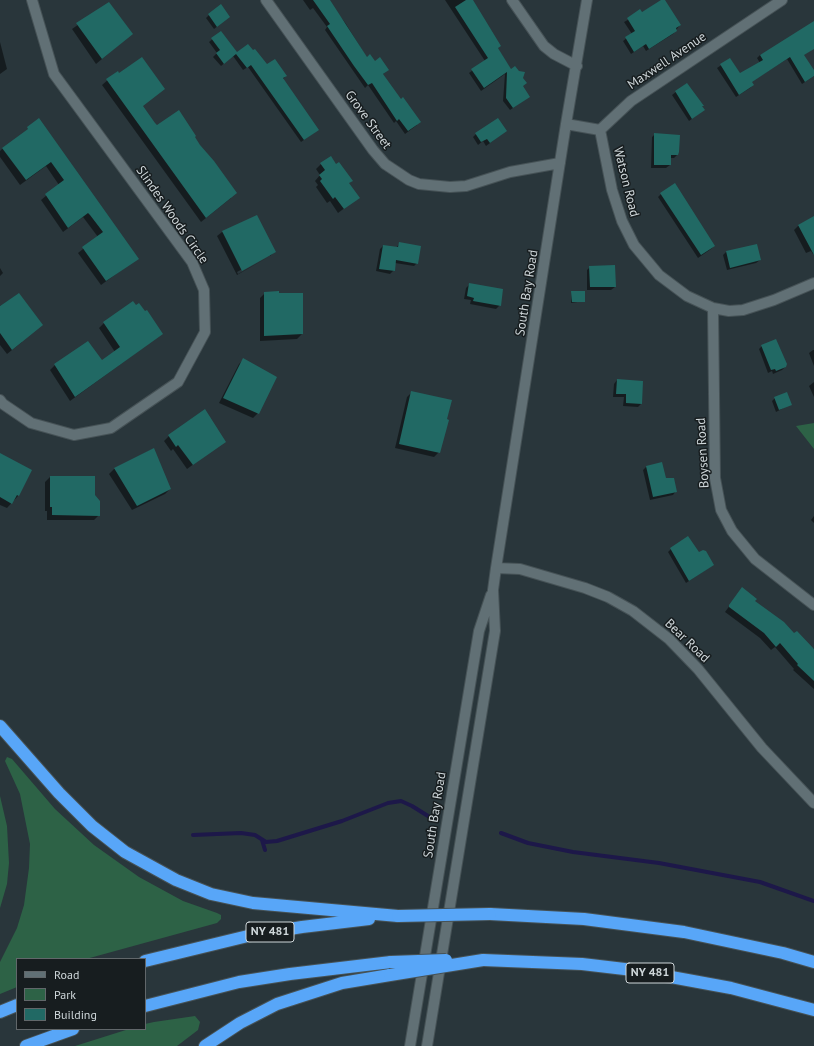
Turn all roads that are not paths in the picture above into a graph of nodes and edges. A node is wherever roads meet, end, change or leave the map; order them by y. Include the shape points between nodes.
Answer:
1 (32, 0) edge
2 (266, 0) edge
3 (512, 0) edge
4 (588, 0) edge
5 (782, 0) edge
6 (577, 66) junction
7 (566, 124) junction
8 (600, 130) junction
9 (560, 163) junction
10 (814, 283) edge
11 (713, 308) junction
12 (0, 400) edge
13 (496, 568) junction
14 (493, 590) junction
15 (814, 605) edge
16 (0, 726) edge
17 (814, 803) edge
18 (398, 916) junction
19 (483, 960) junction
20 (146, 961) edge
21 (814, 962) edge
22 (16, 1005) edge
23 (146, 1006) edge
24 (814, 1010) edge
25 (0, 1012) edge
26 (70, 1030) edge
27 (26, 1046) edge
28 (205, 1046) edge
29 (410, 1046) edge
30 (427, 1046) edge

1 - 12 street, Slindes Woods Circle via 54,74 192,262 204,290 205,332 178,382 111,428 74,435 31,422
2 - 9 street, Grove Street via 373,150 385,164 409,180 419,184 466,186 510,172
3 - 6 street via 544,46
4 - 6 street, South Bay Road
5 - 8 street, Maxwell Avenue via 631,101
6 - 7 street, South Bay Road
7 - 8 street
7 - 9 street, South Bay Road
8 - 11 street, Watson Road via 612,190 622,221 634,245 659,274 687,296
9 - 13 street, South Bay Road
10 - 11 street, Watson Road via 743,310
11 - 15 street, Boysen Road via 715,478 721,510 732,531 755,558
13 - 14 street, South Bay Road
13 - 17 street, Bear Road via 520,569 585,588 633,611 669,638 698,669 762,748
14 - 29 street, South Bay Road via 479,631
14 - 30 street, South Bay Road via 494,631
16 - 18 highway via 92,826 125,852 176,880 210,894 253,903
18 - 20 highway, NY 481 via 252,935
18 - 21 highway, NY 481, bridge via 490,914 584,919 684,932
19 - 23 highway, NY 481, bridge via 391,962 290,974 239,982
19 - 24 highway, NY 481 via 575,964 633,970 731,988
19 - 28 highway, bridge via 342,984 277,1004 240,1023
22 - 25 highway
26 - 27 highway

